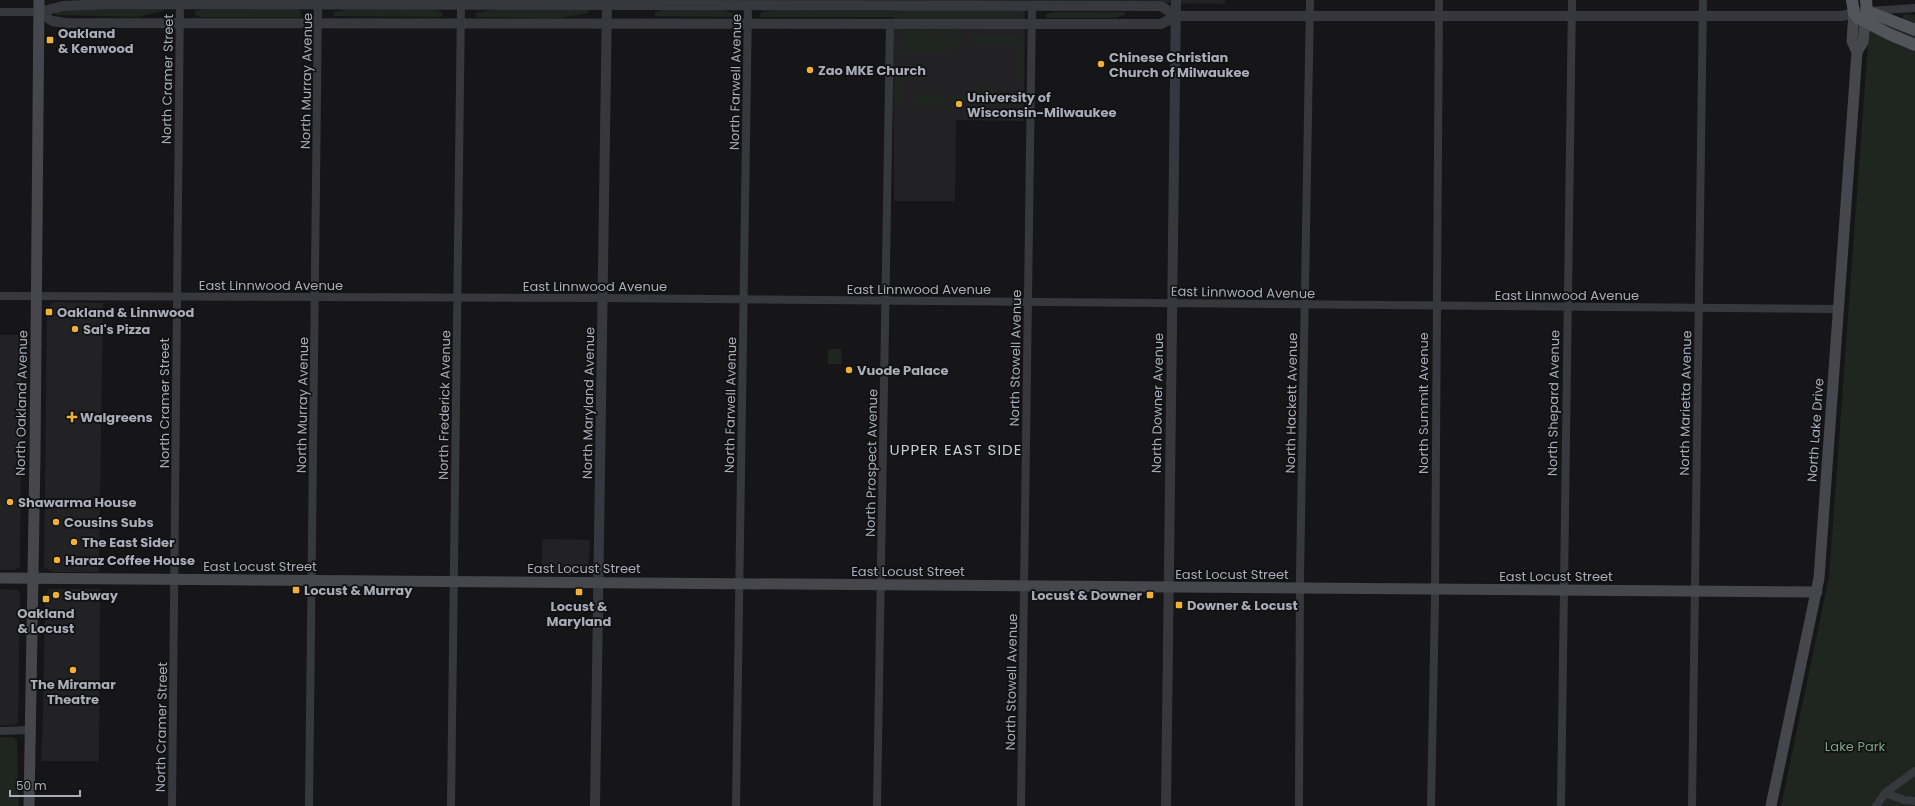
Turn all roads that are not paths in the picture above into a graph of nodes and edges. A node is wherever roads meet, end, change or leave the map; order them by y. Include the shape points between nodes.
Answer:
1 (39, 0) edge
2 (1176, 0) edge
3 (1310, 0) edge
4 (1439, 0) edge
5 (1572, 0) edge
6 (1702, 0) edge
7 (1852, 0) edge
8 (180, 2) edge
9 (607, 3) edge
10 (318, 4) junction
11 (461, 4) junction
12 (748, 5) junction
13 (1032, 6) junction
14 (1915, 8) edge
15 (1866, 11) edge
16 (0, 12) edge
17 (39, 12) junction
18 (1854, 13) junction
19 (1439, 15) junction
20 (1571, 15) junction
21 (1702, 15) junction
22 (1176, 16) junction
23 (1310, 16) junction
24 (748, 23) junction
25 (180, 24) junction
26 (319, 24) junction
27 (460, 24) junction
28 (607, 24) junction
29 (890, 24) junction
30 (1032, 24) junction
31 (1915, 30) edge
32 (1915, 45) edge
33 (1857, 52) junction
34 (0, 296) edge
35 (36, 296) junction
36 (176, 296) junction
37 (315, 297) junction
38 (457, 298) junction
39 (602, 298) junction
40 (744, 299) junction
41 (886, 301) junction
42 (1028, 302) junction
43 (1171, 303) junction
44 (1305, 305) junction
45 (1436, 306) junction
46 (1566, 307) junction
47 (1698, 308) junction
48 (1838, 309) junction
49 (0, 578) edge
50 (32, 578) junction
51 (174, 579) junction
52 (312, 580) junction
53 (454, 581) junction
54 (598, 582) junction
55 (738, 584) junction
56 (881, 585) junction
57 (1024, 586) junction
58 (1169, 587) junction
59 (1300, 588) junction
60 (1435, 589) junction
61 (1563, 590) junction
62 (1694, 591) junction
63 (1817, 592) junction
64 (30, 730) junction
65 (0, 731) edge
66 (1915, 771) edge
67 (1885, 793) junction
68 (1915, 801) edge
69 (29, 806) edge
70 (172, 806) edge
71 (309, 806) edge
72 (451, 806) edge
73 (595, 806) edge
74 (736, 806) edge
75 (877, 806) edge
76 (1021, 806) edge
77 (1166, 806) edge
78 (1299, 806) edge
79 (1431, 806) edge
80 (1560, 806) edge
81 (1692, 806) edge
82 (1771, 806) edge
83 (1876, 806) edge

1 - 17 main road, North Oakland Avenue
2 - 22 street, North Downer Avenue
3 - 23 street, North Hackett Avenue
4 - 19 street, North Summit Avenue
5 - 20 street, North Shepard Avenue
6 - 21 street, North Marietta Avenue
7 - 18 main road, North Lake Drive
8 - 10 street
8 - 17 street via 63,6
8 - 25 street, North Cramer Street
9 - 11 street
9 - 12 street
9 - 28 street, North Maryland Avenue
10 - 11 street
10 - 26 street, North Murray Avenue
11 - 27 street, North Frederick Avenue
12 - 13 street
12 - 24 street, North Farwell Avenue
13 - 22 street via 1161,6
13 - 30 street, North Stowell Avenue
14 - 15 street
15 - 18 main road
15 - 31 main road
15 - 32 main road
15 - 33 main road, North Lake Drive via 1863,42
16 - 17 street
17 - 25 street via 52,22
17 - 35 main road, North Oakland Avenue
18 - 21 street via 1841,16
18 - 33 main road, North Lake Drive via 1852,41
19 - 20 street
19 - 23 street
19 - 45 street, North Summit Avenue
20 - 21 street
20 - 46 street, North Shepard Avenue
21 - 47 street, North Marietta Avenue
22 - 23 street
22 - 30 street via 1161,24
22 - 43 street, North Downer Avenue
23 - 44 street, North Hackett Avenue
24 - 28 street
24 - 29 street
24 - 40 street, North Farwell Avenue
25 - 26 street
25 - 36 street, North Cramer Street
26 - 27 street
26 - 37 street, North Murray Avenue
27 - 28 street
27 - 38 street, North Frederick Avenue
28 - 39 street, North Maryland Avenue
29 - 30 street
29 - 41 street, North Prospect Avenue
30 - 42 street, North Stowell Avenue
33 - 48 main road, North Lake Drive
34 - 35 street, East Linnwood Avenue
35 - 36 street, East Linnwood Avenue
35 - 50 main road, North Oakland Avenue
36 - 37 street, East Linnwood Avenue
36 - 51 street, North Cramer Street
37 - 38 street, East Linnwood Avenue
37 - 52 street, North Murray Avenue
38 - 39 street, East Linnwood Avenue
38 - 53 street, North Frederick Avenue
39 - 40 street, East Linnwood Avenue
39 - 54 street, North Maryland Avenue
40 - 41 street, East Linnwood Avenue
40 - 55 street, North Farwell Avenue
41 - 42 street, East Linnwood Avenue
41 - 56 street, North Prospect Avenue
42 - 43 street, East Linnwood Avenue
42 - 57 street, North Stowell Avenue
43 - 44 street, East Linnwood Avenue
43 - 58 street, North Downer Avenue
44 - 45 street, East Linnwood Avenue
44 - 59 street, North Hackett Avenue
45 - 46 street, East Linnwood Avenue
45 - 60 street, North Summit Avenue
46 - 47 street, East Linnwood Avenue
46 - 61 street, North Shepard Avenue
47 - 48 street, East Linnwood Avenue
47 - 62 street, North Marietta Avenue
48 - 63 main road, North Lake Drive
49 - 50 main road, East Locust Street
50 - 51 main road, East Locust Street
50 - 64 main road, North Oakland Avenue
51 - 52 main road, East Locust Street
51 - 70 street, North Cramer Street
52 - 53 main road, East Locust Street
52 - 71 street, North Murray Avenue
53 - 54 main road, East Locust Street
53 - 72 street, North Frederick Avenue
54 - 55 main road, East Locust Street
54 - 73 street, North Maryland Avenue
55 - 56 main road, East Locust Street
55 - 74 street, North Farwell Avenue
56 - 57 main road, East Locust Street
56 - 75 street, North Prospect Avenue
57 - 58 main road, East Locust Street
57 - 76 street, North Stowell Avenue
58 - 59 main road, East Locust Street
58 - 77 street, North Downer Avenue
59 - 60 main road, East Locust Street
59 - 78 street, North Hackett Avenue
60 - 61 main road, East Locust Street
60 - 79 street, North Summit Avenue
61 - 62 main road, East Locust Street
61 - 80 street, North Shepard Avenue
62 - 63 main road, East Locust Street
62 - 81 street, North Marietta Avenue
63 - 82 main road, North Lake Drive
64 - 65 street
64 - 69 main road, North Oakland Avenue
66 - 67 street
67 - 68 street
67 - 83 street

